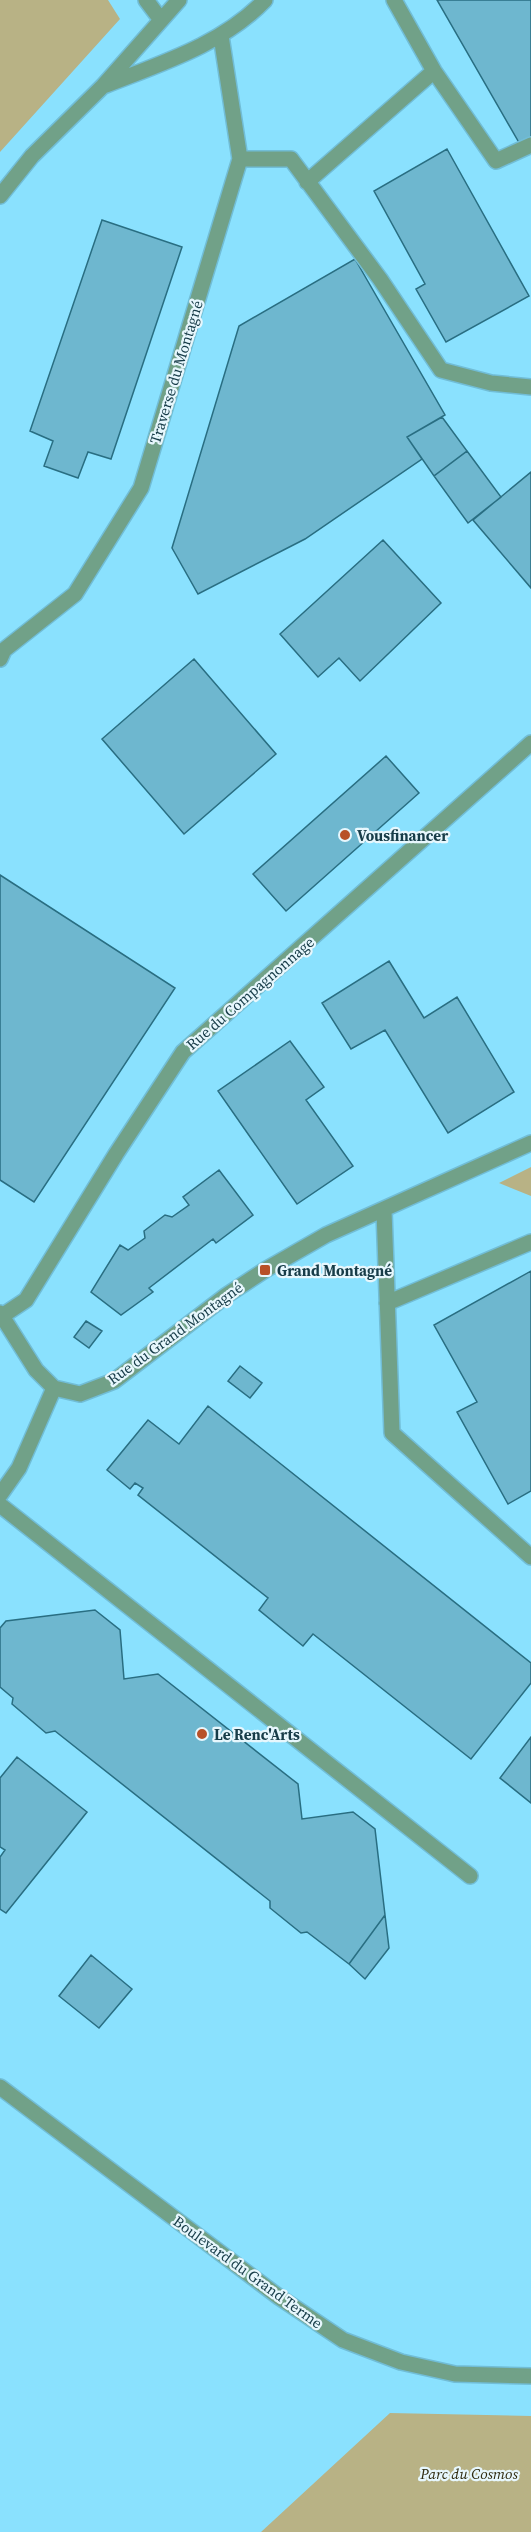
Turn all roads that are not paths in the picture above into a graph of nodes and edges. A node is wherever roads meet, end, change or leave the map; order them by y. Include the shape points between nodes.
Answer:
1 (146, 0) edge
2 (179, 0) edge
3 (266, 0) edge
4 (394, 0) edge
5 (161, 20) junction
6 (221, 36) junction
7 (434, 71) junction
8 (103, 86) junction
9 (531, 146) edge
10 (240, 159) junction
11 (307, 182) junction
12 (0, 196) edge
13 (531, 387) edge
14 (0, 659) edge
15 (531, 743) edge
16 (531, 1143) edge
17 (384, 1211) junction
18 (531, 1242) edge
19 (387, 1303) junction
20 (1, 1314) edge
21 (54, 1388) junction
22 (0, 1495) edge
23 (0, 1505) edge
24 (531, 1557) edge
25 (470, 1876) dead end
26 (0, 2087) edge
27 (531, 2376) edge

1 - 5 street
2 - 5 street
3 - 6 street
4 - 7 street
5 - 8 street
6 - 8 street
6 - 10 street, Traverse du Montagné
7 - 9 street via 496,161
7 - 11 street
8 - 12 street via 32,156
10 - 11 street via 291,159
10 - 14 street, Traverse du Montagné via 141,488 75,594 4,650
11 - 13 street via 441,369 491,383
15 - 20 street, Rue du Compagnonnage via 183,1052 26,1300
16 - 17 street, Rue du Grand Montagné
17 - 19 street
17 - 21 street, Rue du Grand Montagné via 326,1235 265,1270 114,1381 80,1394
18 - 19 street
19 - 24 street via 392,1433
20 - 21 street via 36,1370
21 - 22 street via 19,1468
23 - 25 street
26 - 27 street, Boulevard du Grand Terme via 279,2296 344,2340 401,2362 455,2374

